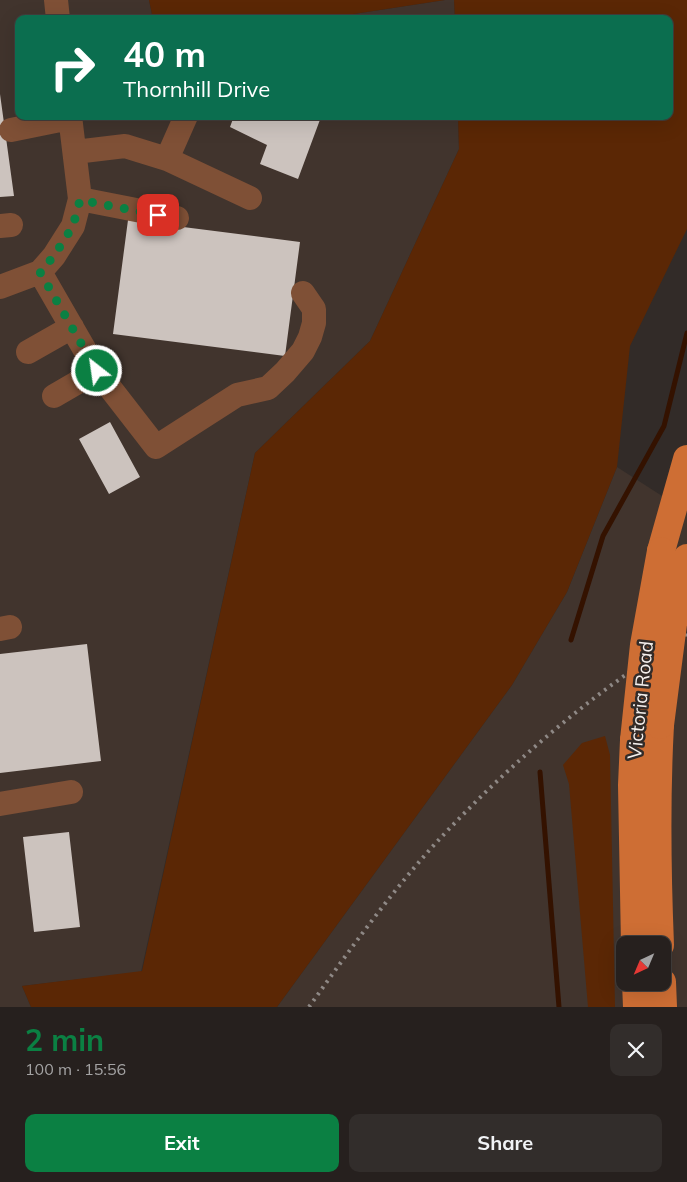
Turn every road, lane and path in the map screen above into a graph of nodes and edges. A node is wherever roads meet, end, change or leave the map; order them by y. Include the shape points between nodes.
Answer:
1 (56, 0) edge
2 (58, 15) edge
3 (57, 120) edge
4 (70, 120) edge
5 (184, 120) edge
6 (12, 130) dead end
7 (74, 152) junction
8 (167, 160) junction
9 (250, 198) dead end
10 (80, 200) junction
11 (177, 218) dead end
12 (40, 272) junction
13 (0, 287) edge
14 (303, 294) dead end
15 (72, 327) junction
16 (28, 352) dead end
17 (97, 371) junction
18 (54, 396) dead end
19 (687, 459) edge
20 (687, 558) edge
21 (71, 792) dead end
22 (0, 804) edge
23 (635, 936) edge
24 (660, 936) edge
25 (636, 991) edge
26 (662, 991) edge
27 (637, 1007) edge
28 (663, 1007) edge

1 - 2 street
3 - 6 street
4 - 7 street
5 - 8 street
7 - 8 street via 125,146
7 - 10 street
8 - 9 street
10 - 11 street
10 - 12 street via 73,226
12 - 13 street
12 - 15 street
14 - 17 street via 314,309 314,323 303,351 285,372 268,388 237,395 156,447
15 - 16 street
15 - 17 street
17 - 18 street
19 - 23 main road, Victoria Road, bridge via 661,551 644,645 632,786
20 - 24 main road, Victoria Road, bridge via 673,624 660,725 657,780
21 - 22 street
25 - 27 main road
26 - 28 main road

